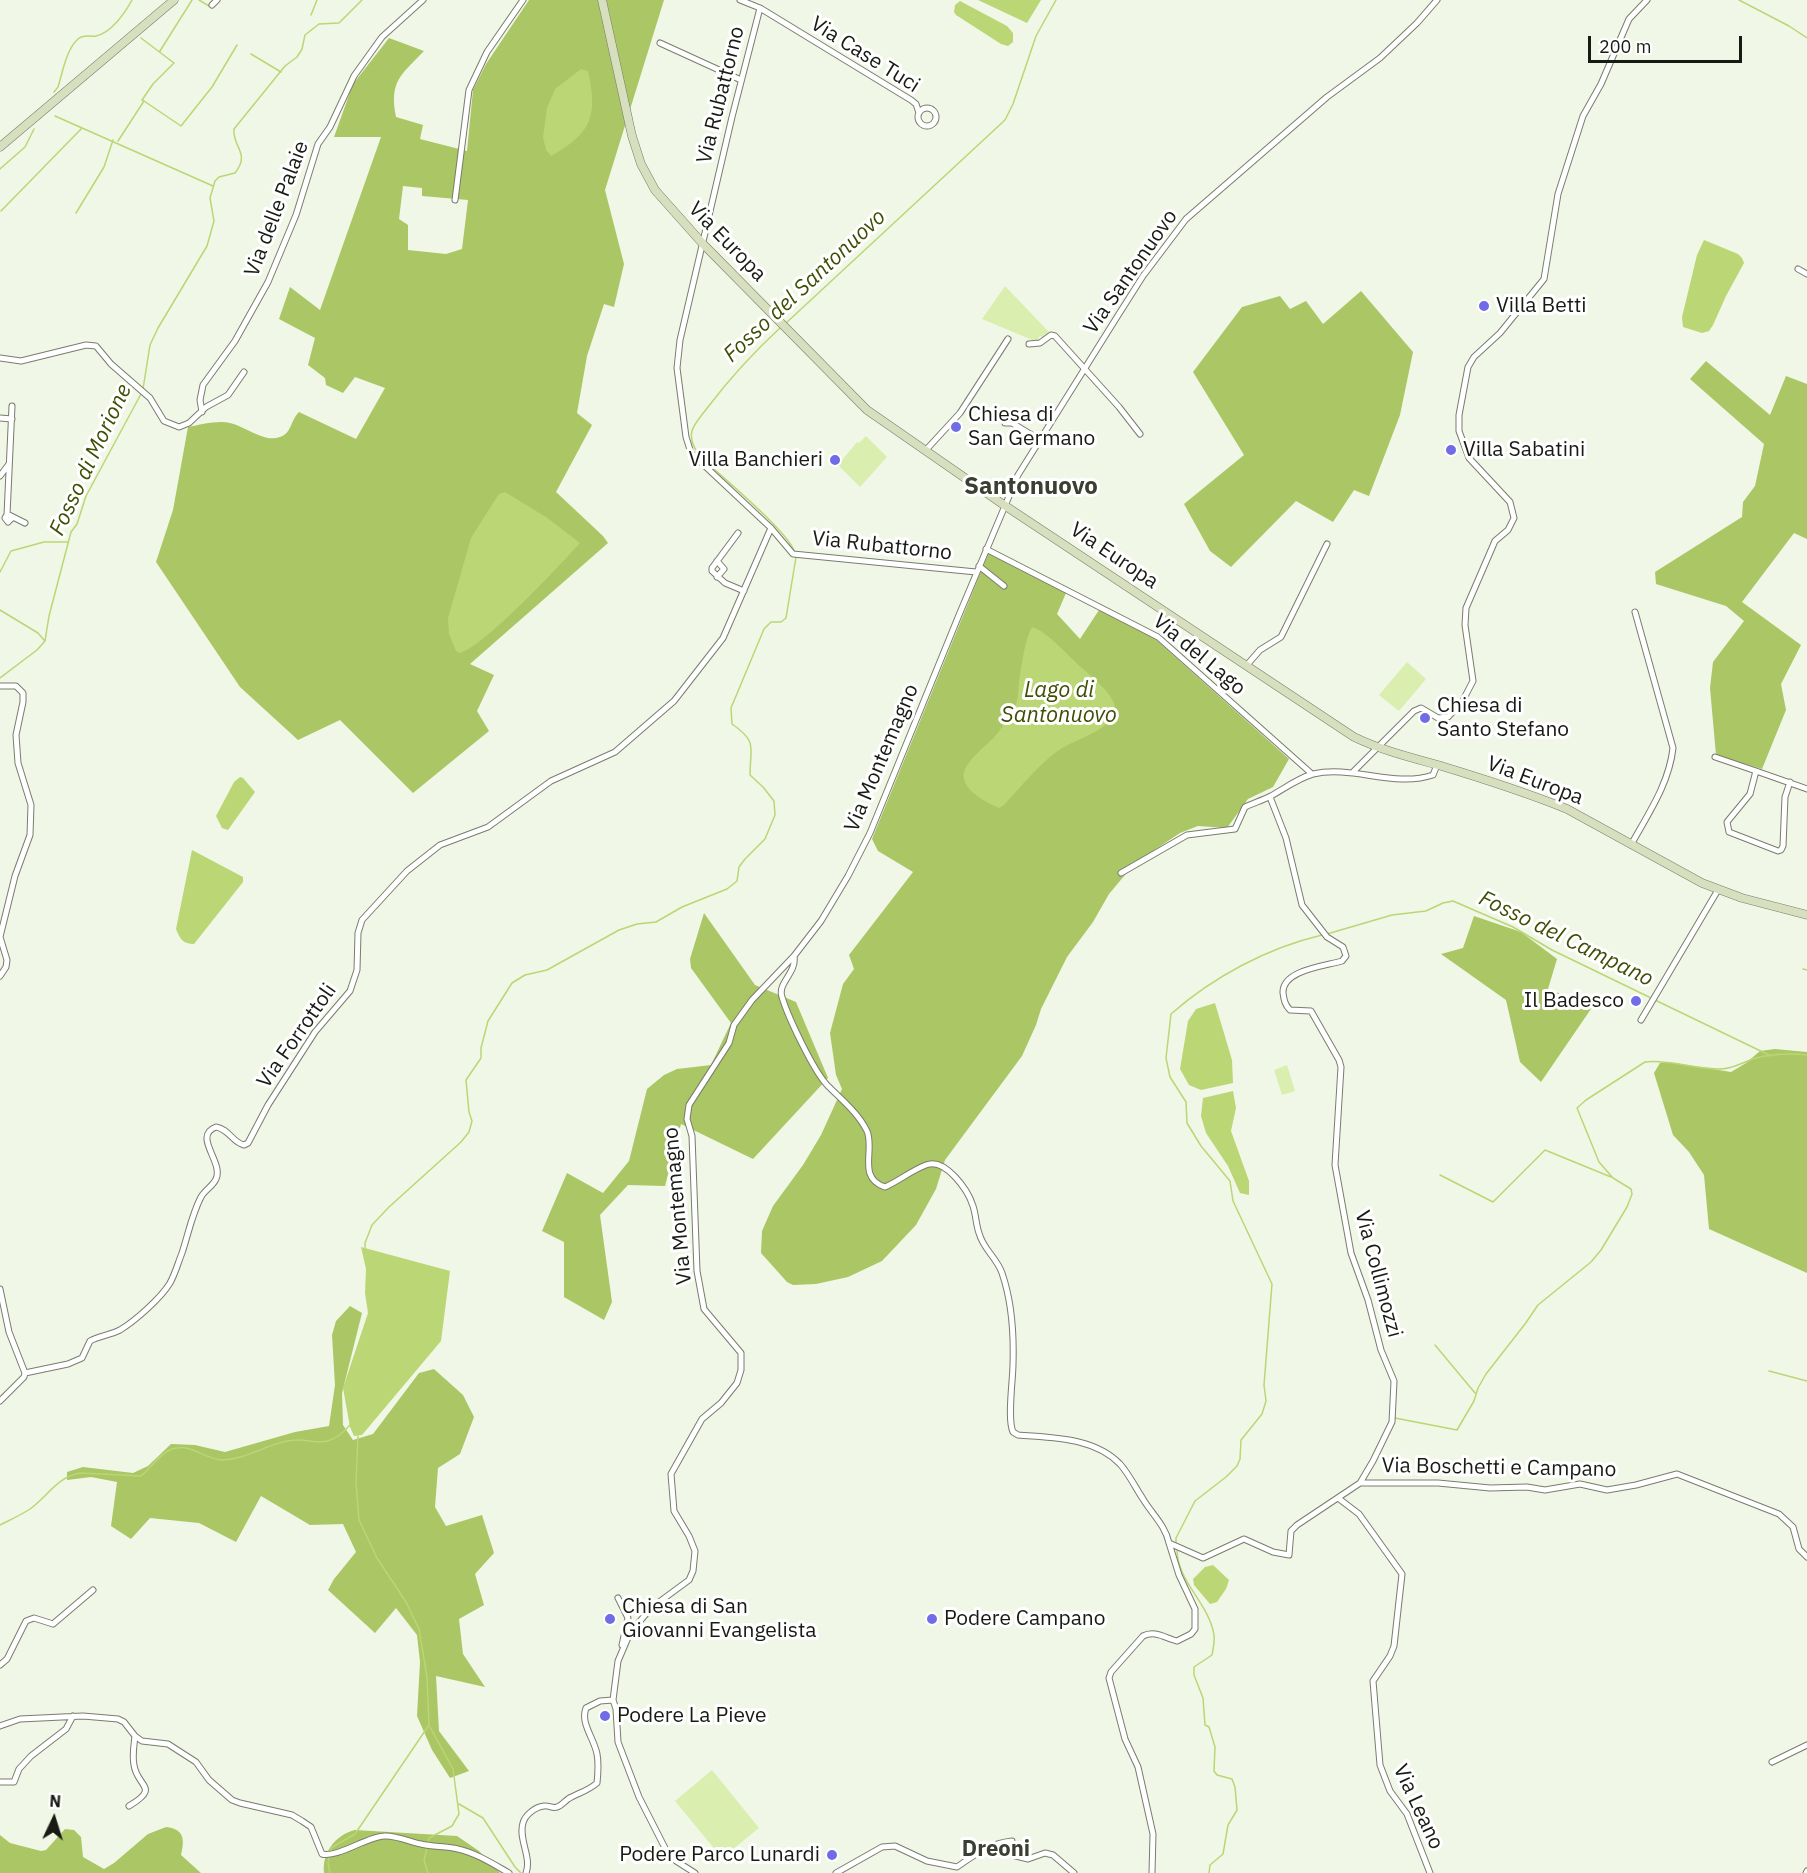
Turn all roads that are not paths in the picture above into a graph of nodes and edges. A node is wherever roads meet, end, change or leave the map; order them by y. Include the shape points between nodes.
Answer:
1 (174, 0) edge
2 (217, 0) edge
3 (423, 0) edge
4 (523, 0) edge
5 (602, 0) edge
6 (740, 0) edge
7 (1437, 0) edge
8 (1647, 0) edge
9 (212, 5) dead end
10 (760, 8) junction
11 (660, 43) dead end
12 (741, 80) junction
13 (919, 113) dead end
14 (0, 147) edge
15 (455, 200) dead end
16 (703, 244) junction
17 (1798, 269) dead end
18 (1807, 274) edge
19 (1008, 339) dead end
20 (1029, 344) dead end
21 (0, 358) edge
22 (1085, 368) junction
23 (244, 372) dead end
24 (12, 406) dead end
25 (202, 412) junction
26 (0, 418) edge
27 (12, 419) junction
28 (1005, 423) dead end
29 (1140, 434) dead end
30 (1040, 440) junction
31 (925, 451) junction
32 (10, 463) junction
33 (0, 476) edge
34 (1004, 505) junction
35 (25, 523) dead end
36 (771, 528) junction
37 (738, 533) dead end
38 (1327, 544) dead end
39 (986, 549) junction
40 (717, 561) junction
41 (978, 569) junction
42 (717, 577) junction
43 (1004, 586) dead end
44 (744, 591) junction
45 (1635, 612) dead end
46 (1246, 666) junction
47 (0, 686) edge
48 (1376, 748) junction
49 (1715, 757) dead end
50 (1437, 765) junction
51 (1756, 771) junction
52 (1353, 772) junction
53 (1312, 774) junction
54 (1790, 782) junction
55 (1807, 789) edge
56 (1270, 797) junction
57 (1631, 845) junction
58 (1121, 873) dead end
59 (1718, 890) junction
60 (1807, 915) edge
61 (794, 956) junction
62 (0, 976) edge
63 (1641, 1020) dead end
64 (0, 1288) edge
65 (25, 1373) junction
66 (0, 1401) edge
67 (1360, 1483) junction
68 (1338, 1498) junction
69 (1169, 1543) junction
70 (1807, 1557) edge
71 (93, 1590) dead end
72 (618, 1598) dead end
73 (618, 1661) junction
74 (0, 1665) edge
75 (613, 1701) junction
76 (73, 1716) junction
77 (0, 1726) edge
78 (135, 1736) junction
79 (1807, 1745) edge
80 (1772, 1762) dead end
81 (0, 1782) edge
82 (129, 1806) dead end
83 (508, 1873) edge
84 (526, 1873) edge
85 (695, 1873) edge
86 (836, 1873) edge
87 (1074, 1873) edge
88 (1152, 1873) edge
89 (1430, 1873) edge

1 - 14 main road
2 - 9 street
3 - 25 street, Via delle Palaie via 382,37 354,76 318,144 296,215 268,282 235,341 204,385
4 - 15 street via 487,52 469,90
5 - 16 main road, Via Europa via 641,165 660,197
6 - 10 street, Via Rubattorno
7 - 22 street, Via Santonuovo via 1380,58 1327,97 1186,219 1143,276
8 - 48 street via 1629,20 1582,116 1558,194 1544,279 1468,367 1459,431 1469,458 1510,502 1514,518 1496,541 1466,608 1473,681 1448,717 1438,718 1419,709
10 - 12 street, Via Rubattorno
10 - 13 street, Via Case Tuci via 911,100
11 - 12 street
12 - 16 street, Via Rubattorno
16 - 31 main road, Via Europa via 867,410
16 - 36 street, Via Rubattorno via 678,354 686,437 692,455
17 - 18 street
19 - 31 street via 957,417
20 - 22 street via 1054,335
21 - 25 street via 21,361 96,346 150,398 170,425 184,426
22 - 29 street
22 - 30 street, Via Santonuovo
23 - 25 street via 228,395
24 - 27 street
26 - 27 street
27 - 32 street
28 - 30 street via 1012,423
30 - 34 street, Via Santonuovo
31 - 34 main road, Via Europa
32 - 33 street
32 - 35 street via 9,517
34 - 39 street, Via Montemagno
34 - 46 main road, Via Europa
36 - 41 street, Via Rubattorno via 796,554
36 - 44 street, Via Forrottoli
37 - 40 street
38 - 46 street via 1281,637 1260,650
39 - 41 street, Via Montemagno
39 - 53 street, Via del Lago via 1158,637
40 - 42 street via 711,571
40 - 42 street via 724,569
41 - 43 street
41 - 61 street, Via Montemagno via 870,833 821,921
42 - 44 street
44 - 65 street, Via Forrottoli via 723,638 692,680 623,746 551,781 488,827 440,845 407,870 362,920 357,970 350,991 315,1032 248,1143 238,1143 222,1128 210,1129 206,1142 217,1166 216,1180 201,1197 169,1284 119,1330 90,1341 82,1358
45 - 57 street via 1673,748 1665,783
46 - 48 main road, Via Europa via 1354,738
47 - 62 street via 16,686 23,693 16,735 18,763 32,805 30,835 0,937 6,968
48 - 50 main road, Via Europa
48 - 52 street
49 - 51 street
50 - 52 street via 1433,775 1417,780
50 - 57 main road, Via Europa via 1567,809
51 - 54 street
51 - 54 street via 1750,794 1726,825 1732,834 1778,851 1783,846 1785,797
52 - 53 street
53 - 56 street
54 - 55 street
56 - 58 street via 1245,807 1235,829 1187,835
56 - 67 street, Via Collimozzi via 1286,838 1302,905 1325,935 1343,947 1346,956 1342,961 1295,974 1283,986 1283,994 1290,1010 1311,1011 1339,1060 1335,1165 1352,1259 1393,1376 1392,1422
57 - 59 main road, Via Europa
59 - 60 main road, Via Europa
59 - 63 street
61 - 69 street via 795,964 782,987 782,998 823,1079 846,1101 867,1132 868,1169 872,1177 885,1187 927,1164 937,1164 945,1167 969,1197 979,1236 1002,1272 1010,1303 1013,1432 1018,1436 1079,1442 1112,1457 1162,1525
61 - 73 street, Via Montemagno via 744,1010 729,1043 689,1105 697,1270 704,1309 741,1353 741,1370 721,1403 702,1419 671,1474 674,1511 695,1551 693,1571 688,1581 651,1608 630,1633
64 - 65 street via 9,1332
65 - 66 street
67 - 68 street, Via Boschetti e Campano
67 - 70 street, Via Boschetti e Campano via 1545,1490 1580,1484 1607,1490 1680,1474 1779,1514 1793,1527 1799,1549
68 - 69 street, Via Boschetti e Campano via 1291,1531 1289,1556 1244,1539 1203,1558
68 - 89 street, Via Leano via 1359,1514 1402,1574 1394,1646 1373,1681 1375,1714 1380,1765 1390,1791 1407,1814
69 - 88 street via 1195,1609 1194,1629 1177,1641 1158,1634 1143,1636 1109,1678 1125,1739 1138,1767 1153,1834
71 - 74 street via 53,1624 34,1618 26,1621
72 - 73 street via 628,1618
73 - 75 street, Via Montemagno
75 - 84 street via 600,1701 586,1707 584,1713 598,1756 597,1783 560,1806 537,1808 523,1820
75 - 85 street, Via Montemagno via 618,1742 639,1797 666,1850
76 - 77 street via 20,1719
76 - 78 street via 118,1719
76 - 81 street via 66,1729 19,1769 14,1782
78 - 82 street via 134,1766 145,1792 141,1800
78 - 83 street via 142,1741 160,1742 196,1762 232,1800 302,1821 311,1827 319,1850 326,1855 385,1835 458,1849
79 - 80 street
86 - 87 street via 889,1845 927,1861 957,1867 988,1847 1012,1841 1012,1855 1028,1859 1053,1854

